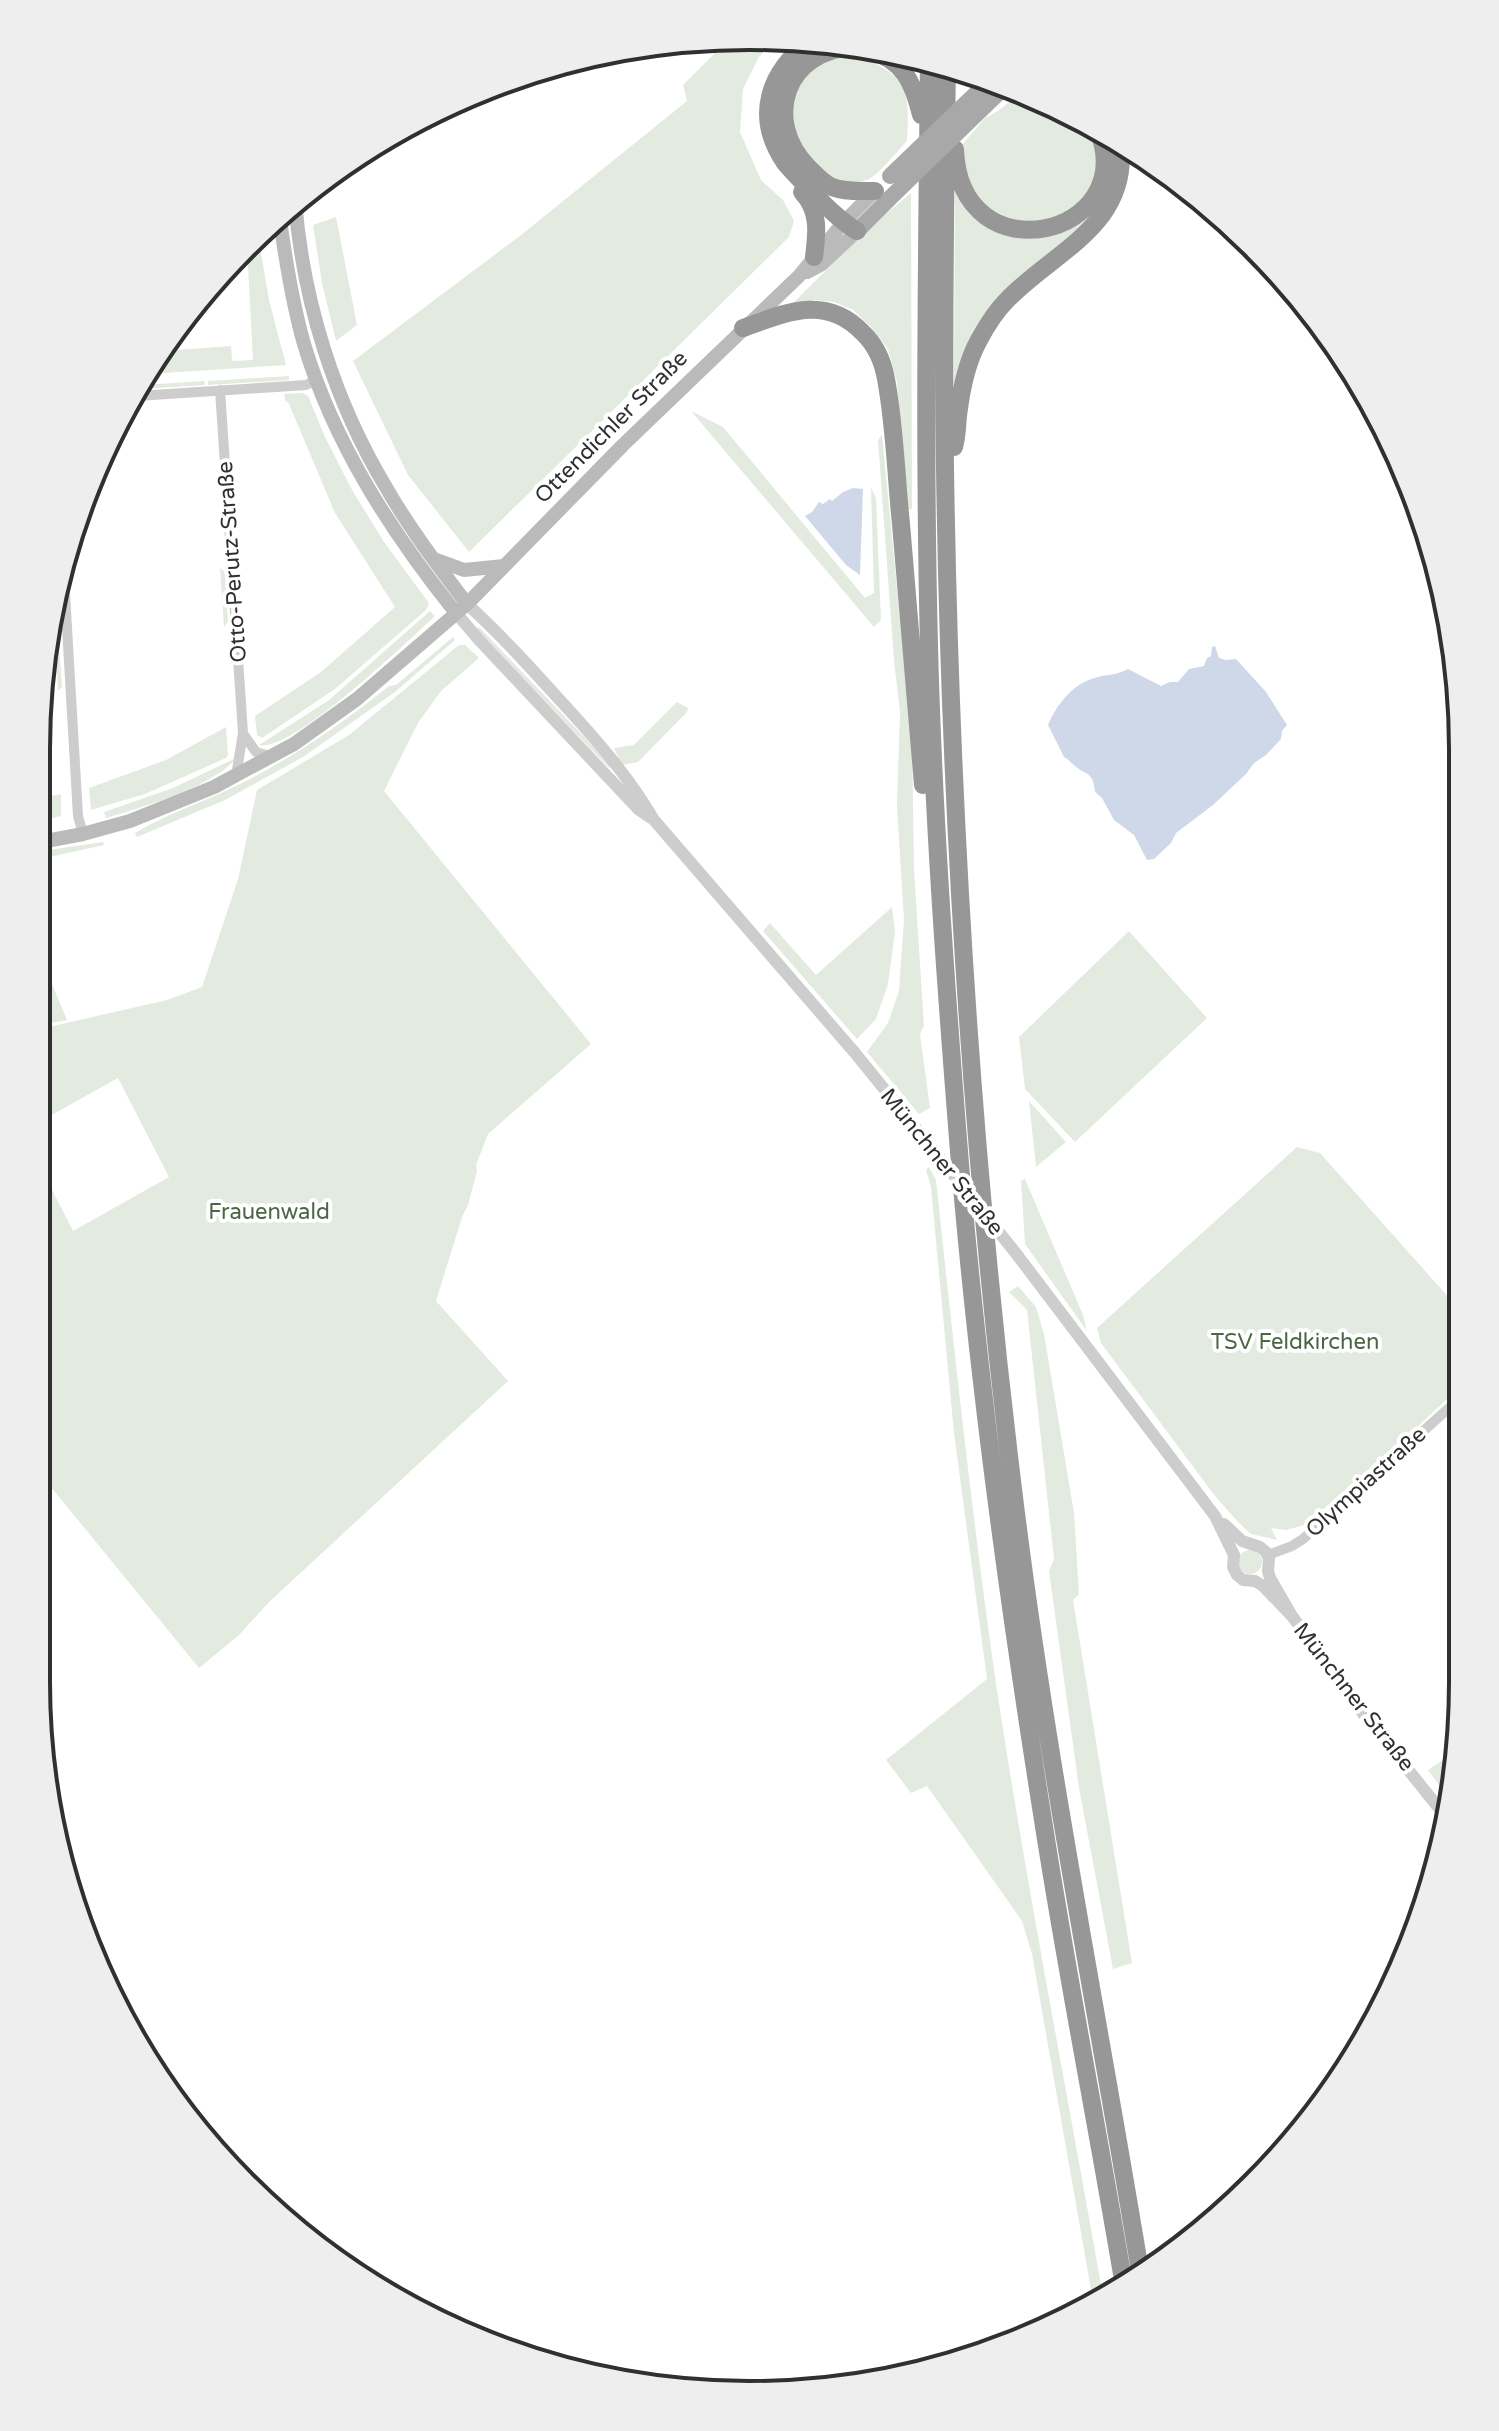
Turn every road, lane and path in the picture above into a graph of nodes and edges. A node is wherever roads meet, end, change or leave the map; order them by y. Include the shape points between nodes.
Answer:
1 (799, 51) edge
2 (821, 54) edge
3 (898, 66) edge
4 (929, 73) edge
5 (947, 79) edge
6 (980, 89) edge
7 (996, 95) edge
8 (947, 107) junction
9 (1104, 147) edge
10 (928, 149) junction
11 (1121, 157) edge
12 (790, 169) junction
13 (882, 195) junction
14 (298, 216) edge
15 (850, 227) junction
16 (282, 230) edge
17 (814, 257) junction
18 (799, 276) junction
19 (743, 328) junction
20 (316, 380) junction
21 (220, 390) junction
22 (147, 395) edge
23 (945, 472) junction
24 (434, 559) junction
25 (504, 566) junction
26 (66, 603) edge
27 (462, 608) junction
28 (243, 733) junction
29 (272, 757) junction
30 (236, 776) junction
31 (654, 820) junction
32 (83, 834) junction
33 (937, 834) junction
34 (50, 840) edge
35 (1449, 1408) edge
36 (1215, 1516) junction
37 (1249, 1544) junction
38 (1234, 1555) junction
39 (1268, 1555) junction
40 (1268, 1571) junction
41 (1255, 1581) junction
42 (1292, 1616) junction
43 (1438, 1807) edge
44 (1139, 2263) edge
45 (1122, 2273) edge

1 - 12 highway via 782,67 770,92 772,136
2 - 13 highway via 799,72 786,94 784,127 799,158 831,187
3 - 10 highway via 916,92
4 - 10 highway
5 - 8 highway
6 - 13 main road, Ottendichler Straße, bridge via 890,176
7 - 13 main road, Ottendichler Straße, bridge
8 - 9 highway via 965,191 985,216 1002,226 1039,230 1082,211 1100,184
8 - 23 highway
10 - 33 highway via 928,615
11 - 23 highway via 1116,190 1100,218 1008,299 978,342 965,374 957,439
12 - 15 highway
12 - 17 highway via 792,181 814,211
13 - 15 main road, Ottendichler Straße
14 - 24 main road via 330,370 387,490
15 - 17 main road, Ottendichler Straße
15 - 18 main road, Ottendichler Straße via 822,264
16 - 20 main road via 293,301
17 - 18 main road, Ottendichler Straße
18 - 19 main road, Ottendichler Straße
19 - 25 main road, Ottendichler Straße
19 - 33 highway via 791,310 824,310 860,330 879,356 894,450 925,799
20 - 21 street
20 - 27 main road via 373,498 407,548
21 - 22 street
21 - 28 street, Otto-Perutz-Straße
23 - 44 highway via 967,1020 995,1328 1037,1664
24 - 25 main road via 464,570
24 - 27 main road
25 - 27 main road, Ottendichler Straße
26 - 32 street
27 - 29 main road, Ottendichler Straße via 357,699
27 - 31 street, Münchner Straße via 509,644 601,745
27 - 31 street, Münchner Straße via 480,641 637,809
28 - 29 street via 256,752
28 - 30 street, Otto-Perutz-Straße
29 - 30 main road, Ottendichler Straße
30 - 32 main road, Ottendichler Straße via 153,813
31 - 36 street, Münchner Straße, bridge via 928,1143
32 - 34 main road, Ottendichler Straße
33 - 45 highway via 958,1142 998,1513 1043,1824
35 - 39 street, Olympiastraße via 1303,1539
36 - 37 street, Münchner Straße
36 - 38 street, Münchner Straße
37 - 38 street
37 - 39 street, Münchner Straße
38 - 41 street, Münchner Straße via 1237,1575
39 - 40 street, Münchner Straße
40 - 41 street
40 - 42 street, Münchner Straße
41 - 42 street, Münchner Straße
42 - 43 street, Münchner Straße

